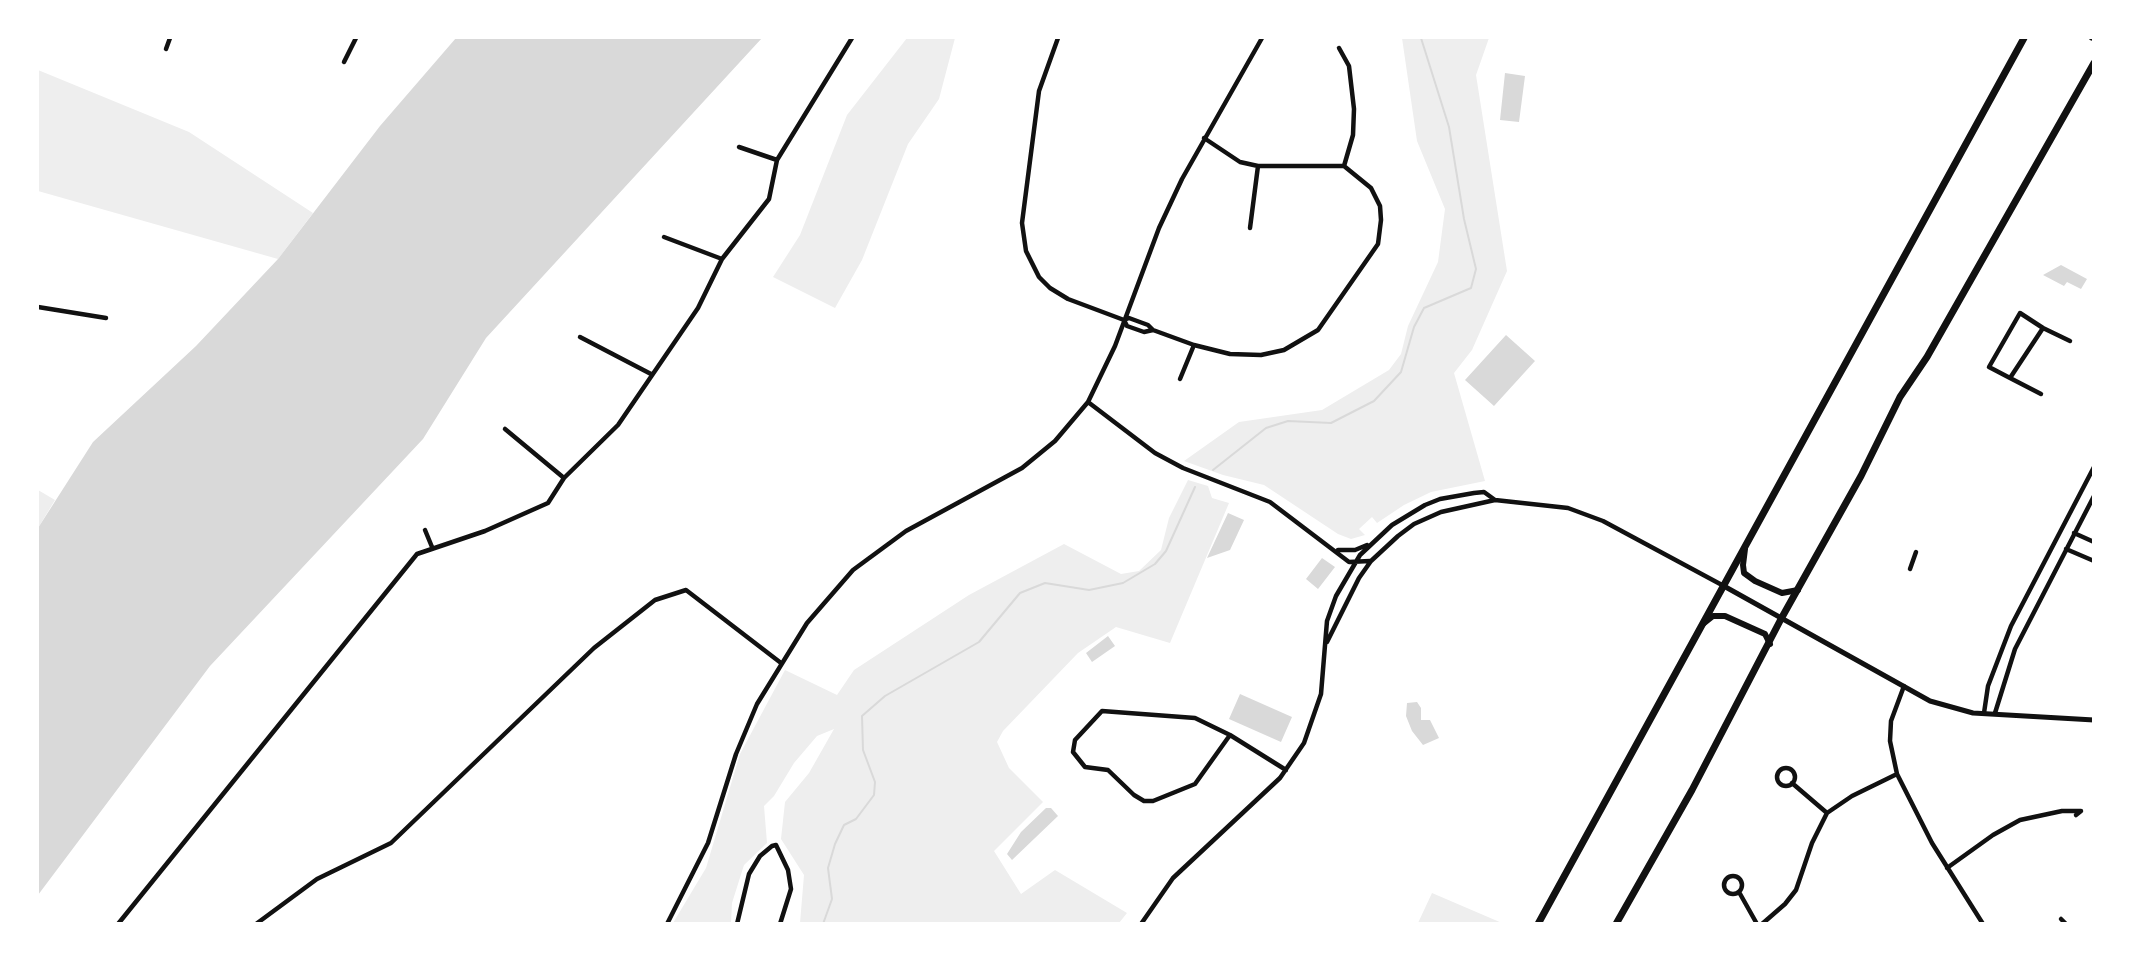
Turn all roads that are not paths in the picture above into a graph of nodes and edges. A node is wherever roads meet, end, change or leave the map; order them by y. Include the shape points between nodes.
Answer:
1 (170, 38) edge
2 (356, 38) edge
3 (852, 38) edge
4 (1058, 38) edge
5 (1262, 38) edge
6 (2024, 38) edge
7 (1340, 48) dead end
8 (166, 49) dead end
9 (344, 62) dead end
10 (2094, 63) edge
11 (1204, 138) junction
12 (739, 147) dead end
13 (777, 160) junction
14 (1258, 166) junction
15 (1344, 166) junction
16 (1250, 228) dead end
17 (664, 237) dead end
18 (722, 259) junction
19 (38, 307) edge
20 (106, 318) dead end
21 (1124, 320) junction
22 (2043, 328) junction
23 (580, 337) dead end
24 (2070, 341) dead end
25 (1194, 345) junction
26 (651, 374) junction
27 (2010, 378) junction
28 (1180, 379) dead end
29 (2041, 394) dead end
30 (1088, 402) junction
31 (506, 429) dead end
32 (2094, 467) edge
33 (564, 478) junction
34 (2094, 496) edge
35 (1495, 500) junction
36 (425, 530) dead end
37 (2074, 533) junction
38 (1750, 534) junction
39 (2059, 534) junction
40 (2070, 540) junction
41 (2094, 542) edge
42 (1370, 544) junction
43 (432, 547) junction
44 (2066, 549) junction
45 (1338, 550) junction
46 (1916, 552) dead end
47 (1371, 561) junction
48 (2094, 561) edge
49 (1355, 563) junction
50 (1910, 569) dead end
51 (1722, 585) junction
52 (1799, 589) junction
53 (1781, 619) junction
54 (1699, 627) junction
55 (1327, 642) junction
56 (1770, 645) junction
57 (781, 663) junction
58 (1904, 686) junction
59 (1984, 713) junction
60 (1995, 713) junction
61 (2094, 720) edge
62 (1230, 735) junction
63 (1286, 770) junction
64 (1896, 774) junction
65 (1792, 783) junction
66 (1827, 813) junction
67 (2076, 815) dead end
68 (1947, 868) junction
69 (1739, 892) junction
70 (2061, 919) dead end
71 (118, 924) edge
72 (256, 924) edge
73 (667, 924) edge
74 (737, 924) edge
75 (780, 924) edge
76 (1142, 924) edge
77 (1538, 924) edge
78 (1616, 924) edge
79 (1756, 924) edge
80 (1762, 924) edge
81 (1983, 924) edge
82 (2066, 924) edge

1 - 8 street
2 - 9 street
3 - 13 street
4 - 21 street via 1039,91 1022,236 1031,263 1050,288
5 - 11 street
6 - 38 highway
7 - 15 street via 1349,66 1354,109 1353,135
10 - 52 highway via 1900,398
11 - 14 street via 1240,162
11 - 21 street via 1159,228
12 - 13 street
13 - 18 street via 769,199
14 - 15 street
14 - 16 street
15 - 25 street via 1371,188 1380,206 1381,232 1378,244 1318,330 1284,350 1261,355 1230,354
17 - 18 street
18 - 26 street via 698,308
19 - 20 street
21 - 25 street via 1129,318
21 - 30 street
22 - 24 street
22 - 27 street
22 - 27 street via 2020,314 1989,368
23 - 26 street
25 - 28 street
26 - 33 street via 618,425
27 - 29 street
30 - 45 street via 1155,453 1270,502
30 - 57 street via 1055,441 1022,468 906,531 853,570 807,623
31 - 33 street
32 - 39 street
33 - 43 street via 548,503 460,541
34 - 37 street
35 - 42 street via 1484,492 1440,499 1403,518
35 - 47 street via 1424,519
35 - 51 street via 1568,508 1603,521
36 - 43 street
37 - 40 street
37 - 41 street
38 - 51 highway
38 - 52 main road via 1743,557 1744,573 1782,593
39 - 40 street
39 - 59 street via 2011,626 1988,686
40 - 44 street
42 - 45 street via 1355,550
42 - 49 street
43 - 71 street via 417,555
44 - 48 street
44 - 60 street via 2015,649
45 - 49 street
46 - 50 street
47 - 49 street
47 - 55 street via 1349,594
49 - 55 street via 1329,614
51 - 53 street
51 - 54 highway
52 - 53 highway
53 - 56 highway
53 - 58 street
54 - 56 main road via 1720,615 1765,634
54 - 77 highway
55 - 63 street via 1321,694 1313,720 1304,743
56 - 78 highway
57 - 72 street via 687,590 655,600 594,648 391,843 316,879
57 - 73 street via 757,704 736,754 708,843
58 - 59 street via 1952,709
58 - 64 street via 1891,721
59 - 60 street
60 - 61 street
62 - 62 street via 1195,718 1102,711 1075,740 1073,752 1085,767 1108,770 1134,795 1153,801 1195,784
62 - 63 street
63 - 76 street via 1173,878
64 - 66 street
64 - 68 street
65 - 65 street via 1792,770 1779,770 1779,783
65 - 66 street
66 - 80 street via 1796,890
67 - 68 street via 2081,811 2020,820
68 - 81 street
69 - 69 street via 1743,886 1741,879 1728,878 1724,884 1726,891
69 - 79 street
70 - 82 street
74 - 75 street via 749,874 760,856 776,846 788,870 791,889

